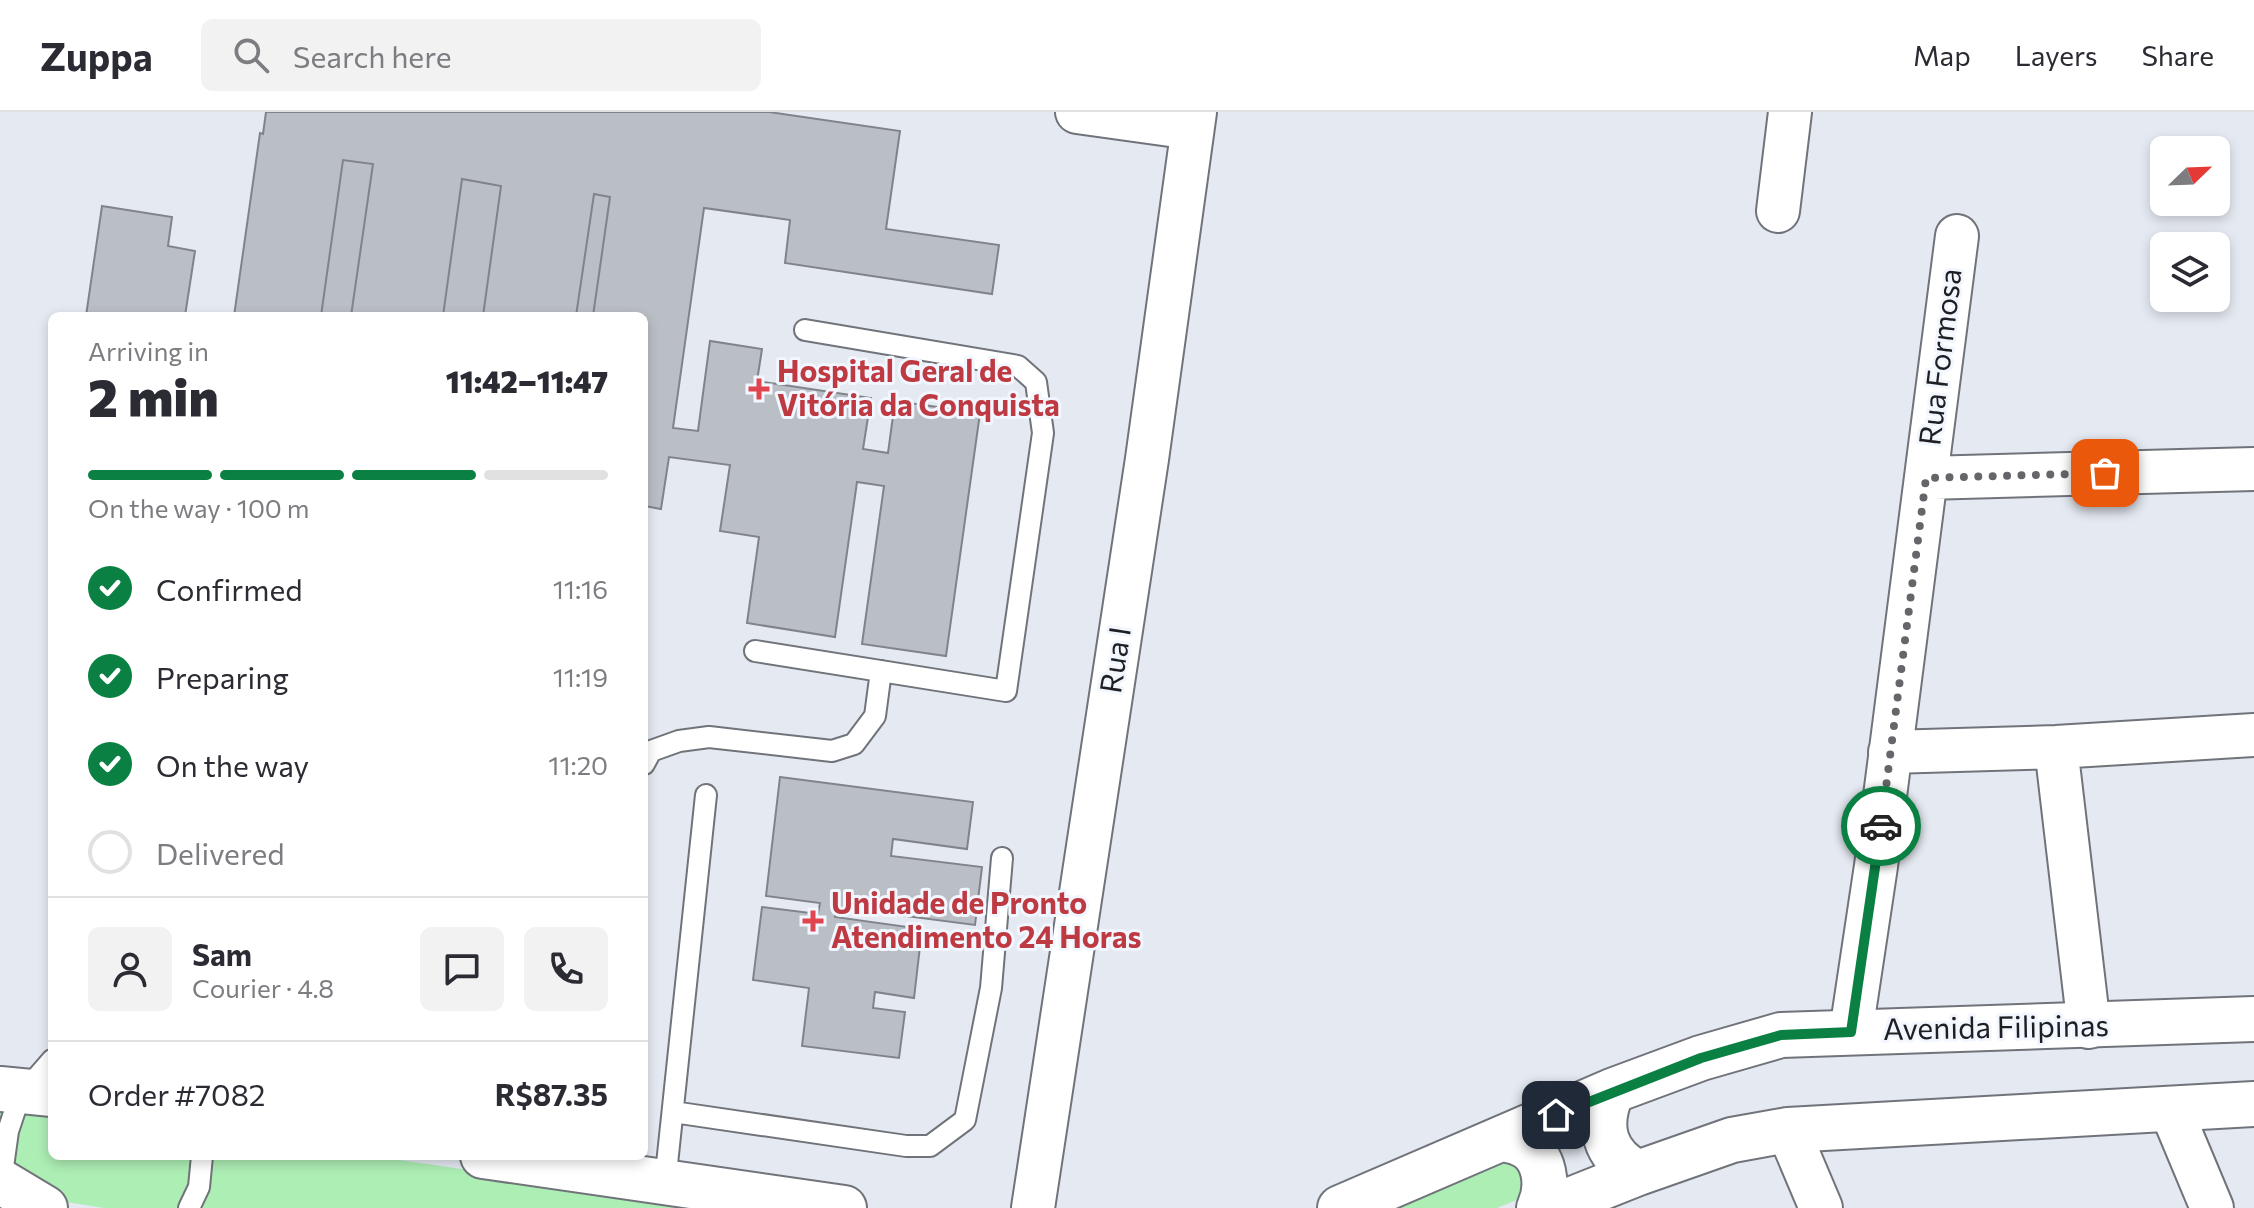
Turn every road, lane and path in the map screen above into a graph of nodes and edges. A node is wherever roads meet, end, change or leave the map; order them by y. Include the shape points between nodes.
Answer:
1 (1077, 112) edge
2 (1790, 112) edge
3 (1194, 120) edge
4 (1778, 211) dead end
5 (1957, 236) dead end
6 (805, 330) dead end
7 (2254, 469) edge
8 (1926, 478) junction
9 (755, 651) dead end
10 (881, 671) junction
11 (2254, 735) edge
12 (2056, 747) junction
13 (1890, 752) junction
14 (648, 757) edge
15 (706, 795) dead end
16 (1002, 858) dead end
17 (2254, 1019) edge
18 (2089, 1027) junction
19 (1851, 1032) junction
20 (32, 1083) edge
21 (1612, 1091) junction
22 (2254, 1104) edge
23 (2171, 1110) junction
24 (673, 1112) junction
25 (1788, 1130) junction
26 (1501, 1139) junction
27 (202, 1160) edge
28 (510, 1160) edge
29 (1638, 1173) junction
30 (1, 1181) edge
31 (665, 1183) junction
32 (745, 1201) edge
33 (45, 1208) edge
34 (189, 1208) edge
35 (844, 1208) edge
36 (1033, 1208) edge
37 (1340, 1208) edge
38 (1539, 1208) edge
39 (1550, 1208) edge
40 (1821, 1208) edge
41 (2212, 1208) edge

1 - 3 street
2 - 4 street
3 - 36 street, Rua I
5 - 8 street, Rua Formosa
6 - 10 lane via 1018,366 1036,382 1043,433 1006,691
7 - 8 street, Rua Formosa
8 - 13 street, Rua Formosa
9 - 10 lane
10 - 14 lane via 875,716 854,744 832,751 709,737 679,741
11 - 12 street
12 - 13 street
12 - 18 street
13 - 19 street, Rua Formosa
15 - 24 lane
16 - 24 lane via 991,988 965,1120 930,1146 906,1146
17 - 18 main road, Avenida Filipinas
18 - 19 main road, Avenida Filipinas
19 - 21 main road, Avenida Filipinas via 1781,1035
20 - 30 lane via 8,1131
21 - 26 main road, Avenida Filipinas
21 - 29 main road via 1605,1107 1604,1135 1622,1165
22 - 23 main road
23 - 25 main road
23 - 41 street
24 - 31 lane
25 - 29 main road via 1732,1140
25 - 40 street
26 - 37 main road, Avenida Filipinas
26 - 38 main road via 1523,1144 1535,1155 1546,1194
27 - 34 lane via 199,1187
28 - 31 main road
29 - 39 main road
30 - 33 main road
31 - 32 main road
32 - 35 main road

